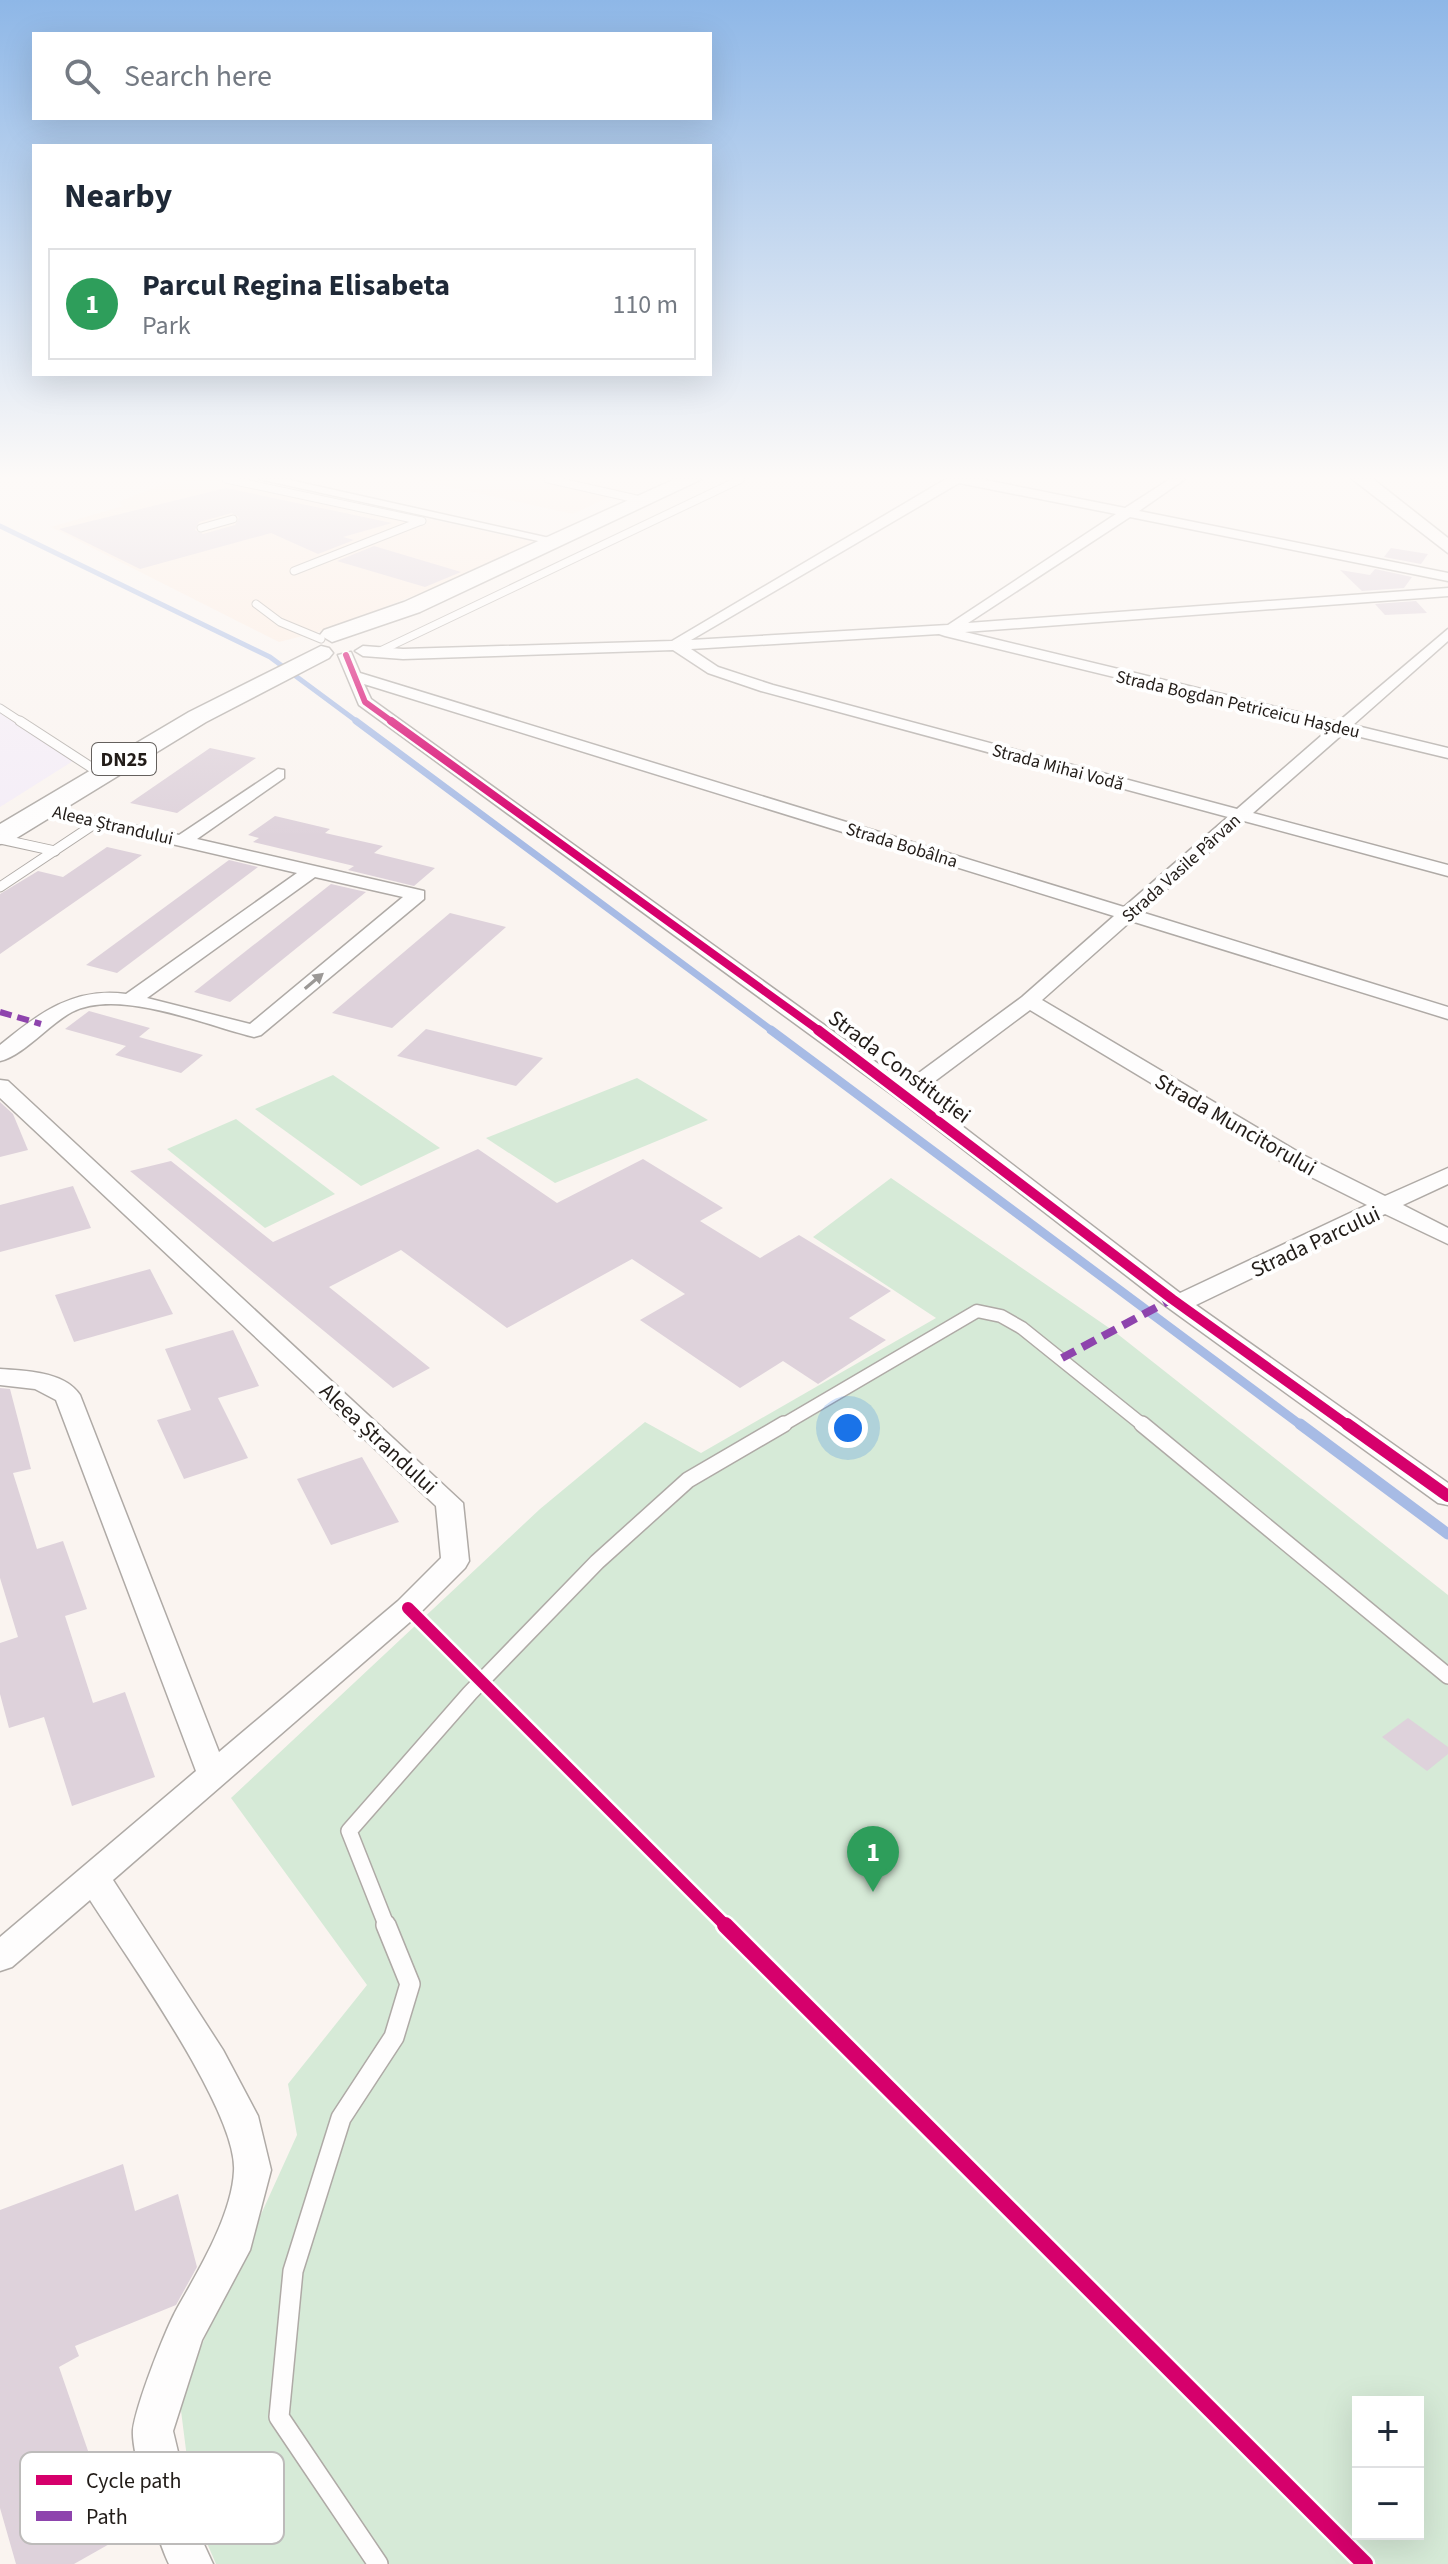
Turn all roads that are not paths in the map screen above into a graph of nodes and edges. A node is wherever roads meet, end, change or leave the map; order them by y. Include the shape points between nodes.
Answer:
1 (430, 599) edge
2 (485, 599) edge
3 (750, 599) edge
4 (991, 599) edge
5 (1355, 599) edge
6 (256, 604) dead end
7 (412, 607) junction
8 (944, 628) junction
9 (1448, 633) edge
10 (676, 645) junction
11 (318, 647) junction
12 (363, 656) junction
13 (0, 708) edge
14 (1339, 728) junction
15 (1448, 753) edge
16 (100, 773) junction
17 (278, 774) dead end
18 (44, 809) junction
19 (1241, 814) junction
20 (96, 823) junction
21 (0, 838) edge
22 (181, 842) junction
23 (55, 851) junction
24 (311, 871) junction
25 (1448, 871) edge
26 (0, 887) edge
27 (1129, 914) junction
28 (130, 1001) junction
29 (1029, 1001) junction
30 (1448, 1013) edge
31 (0, 1055) edge
32 (0, 1086) edge
33 (905, 1093) junction
34 (1448, 1175) edge
35 (1386, 1208) junction
36 (1448, 1237) edge
37 (1180, 1303) junction
38 (2, 1372) edge
39 (1448, 1496) edge
40 (1448, 1676) edge
41 (213, 1776) junction
42 (94, 1878) junction
43 (0, 1957) edge
44 (158, 2452) edge
45 (182, 2544) edge
46 (192, 2564) edge
47 (378, 2564) edge

1 - 7 main road, DN25
2 - 12 lane
3 - 10 street
4 - 8 street
5 - 8 street
6 - 11 lane
7 - 11 main road, DN25
7 - 12 main road, DN25
8 - 10 street
8 - 14 street, Strada Bogdan Petriceicu Hașdeu
9 - 14 street, Strada Vasile Pârvan
10 - 12 street
10 - 19 street, Strada Mihai Vodă via 713,670 767,688
11 - 12 main road via 357,635
11 - 16 main road, DN25
12 - 27 street, Strada Bobâlna
12 - 33 street, Strada Constituției via 357,690 365,702
13 - 16 lane
14 - 15 street, Strada Bogdan Petriceicu Hașdeu
14 - 19 street, Strada Vasile Pârvan
16 - 18 main road, DN25
17 - 22 street, Aleea Ștrandului
18 - 20 street, Aleea Ștrandului
18 - 21 main road, DN25
19 - 25 street, Strada Mihai Vodă
19 - 27 street, Strada Vasile Pârvan
20 - 22 street, Aleea Ștrandului
20 - 23 lane
21 - 23 lane
22 - 24 street, Aleea Ștrandului
23 - 26 lane
24 - 28 street
28 -> 24 street, Aleea Ștrandului via 254,1031 417,895
27 - 29 street, Strada Vasile Pârvan
27 - 30 street, Strada Bobâlna
28 - 31 street, Aleea Ștrandului via 109,996 79,1001
29 - 33 street, Strada Vasile Pârvan
29 - 35 street, Strada Muncitorului
32 - 41 street, Aleea Ștrandului via 449,1503 455,1561
33 - 37 street, Strada Constituției
34 - 35 street, Strada Parcului
35 - 36 street, Strada Muncitorului
35 - 37 street, Strada Parcului
37 - 39 street, Strada Constituției
38 - 41 street via 41,1381 67,1395
40 - 47 lane via 1062,1358 992,1312 977,1311 688,1480 481,1678 349,1831 410,1984 394,2037 341,2118 293,2271 279,2417
41 - 42 street, Aleea Ștrandului
42 - 43 street, Aleea Ștrandului
42 - 44 street via 211,2061 240,2116 253,2170 231,2250 185,2332 153,2431
45 - 46 street

